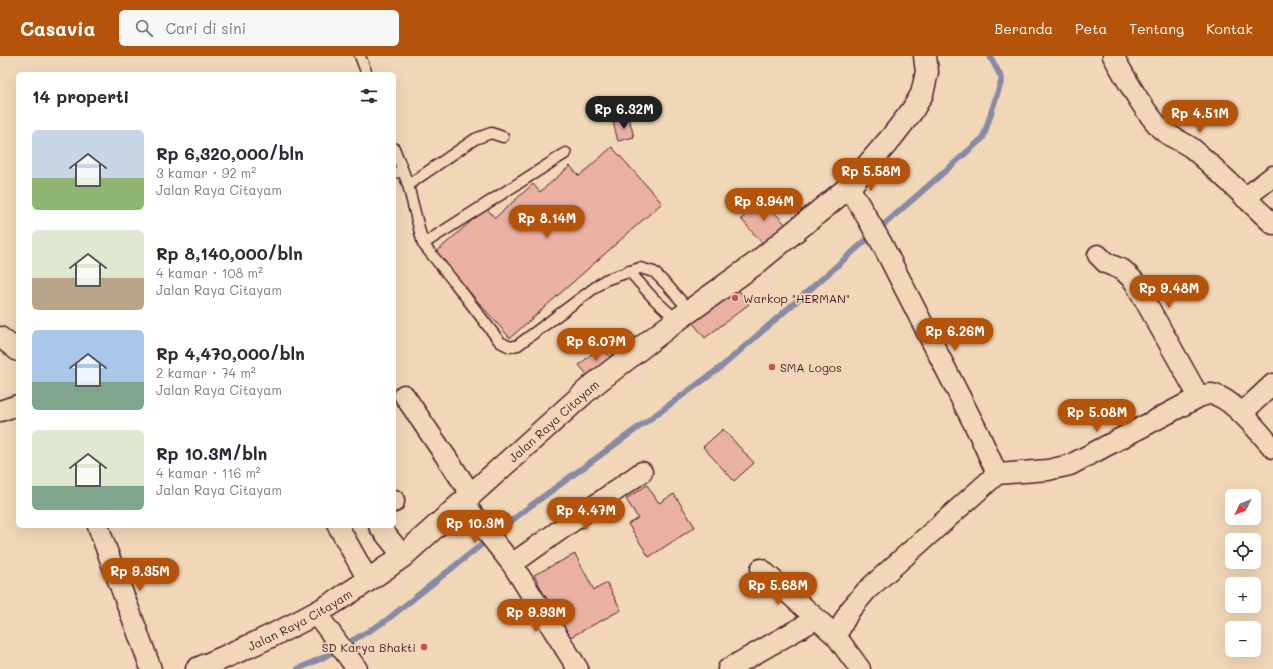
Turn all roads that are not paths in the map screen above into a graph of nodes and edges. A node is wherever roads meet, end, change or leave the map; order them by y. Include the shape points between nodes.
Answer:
1 (360, 56) edge
2 (925, 56) edge
3 (1114, 56) edge
4 (366, 72) edge
5 (503, 136) dead end
6 (566, 153) dead end
7 (396, 160) edge
8 (398, 172) edge
9 (1273, 176) edge
10 (408, 185) junction
11 (849, 187) junction
12 (1245, 198) junction
13 (1273, 224) edge
14 (423, 244) junction
15 (1098, 255) dead end
16 (629, 271) junction
17 (683, 316) junction
18 (0, 337) edge
19 (16, 349) edge
20 (1273, 384) edge
21 (404, 395) dead end
22 (1199, 397) junction
23 (16, 406) edge
24 (0, 411) edge
25 (1242, 413) junction
26 (1273, 448) edge
27 (642, 472) dead end
28 (997, 474) junction
29 (469, 503) junction
30 (99, 528) edge
31 (339, 528) edge
32 (381, 528) edge
33 (403, 556) junction
34 (508, 559) junction
35 (761, 569) dead end
36 (368, 580) junction
37 (816, 619) junction
38 (321, 620) junction
39 (836, 636) junction
40 (355, 666) edge
41 (151, 669) edge
42 (197, 669) edge
43 (578, 669) edge
44 (728, 669) edge
45 (860, 669) edge

1 - 4 lane
2 - 11 main road, Jalan Raya Citayam via 927,72 922,94 891,138
3 - 12 street via 1131,87 1161,129 1189,146
5 - 10 lane via 491,133 475,139
6 - 14 lane
7 - 8 lane
8 - 10 lane
9 - 12 street
10 - 14 lane
11 - 17 main road, Jalan Raya Citayam via 755,264
11 - 28 street via 882,244
12 - 13 street
14 - 16 lane via 500,342 510,347 518,345 605,280
15 - 22 street via 1106,263 1123,270 1134,281
16 - 17 lane via 654,299
16 - 17 lane via 640,268 654,272 668,286
17 - 29 main road, Jalan Raya Citayam via 592,386
18 - 19 street
20 - 25 street
21 - 29 street
22 - 25 street via 1210,394 1226,400
22 - 28 street via 1070,464 1048,470
23 - 24 street
25 - 26 street
27 - 34 street
28 - 39 street via 867,590 850,610
29 - 33 main road, Jalan Raya Citayam
29 - 34 street
30 - 41 street
31 - 36 street
32 - 33 street
33 - 36 main road, Jalan Raya Citayam
34 - 43 street
35 - 37 street
36 - 38 main road, Jalan Raya Citayam
37 - 39 street
37 - 44 street
38 - 40 street
38 - 42 main road, Jalan Raya Citayam
39 - 45 street

